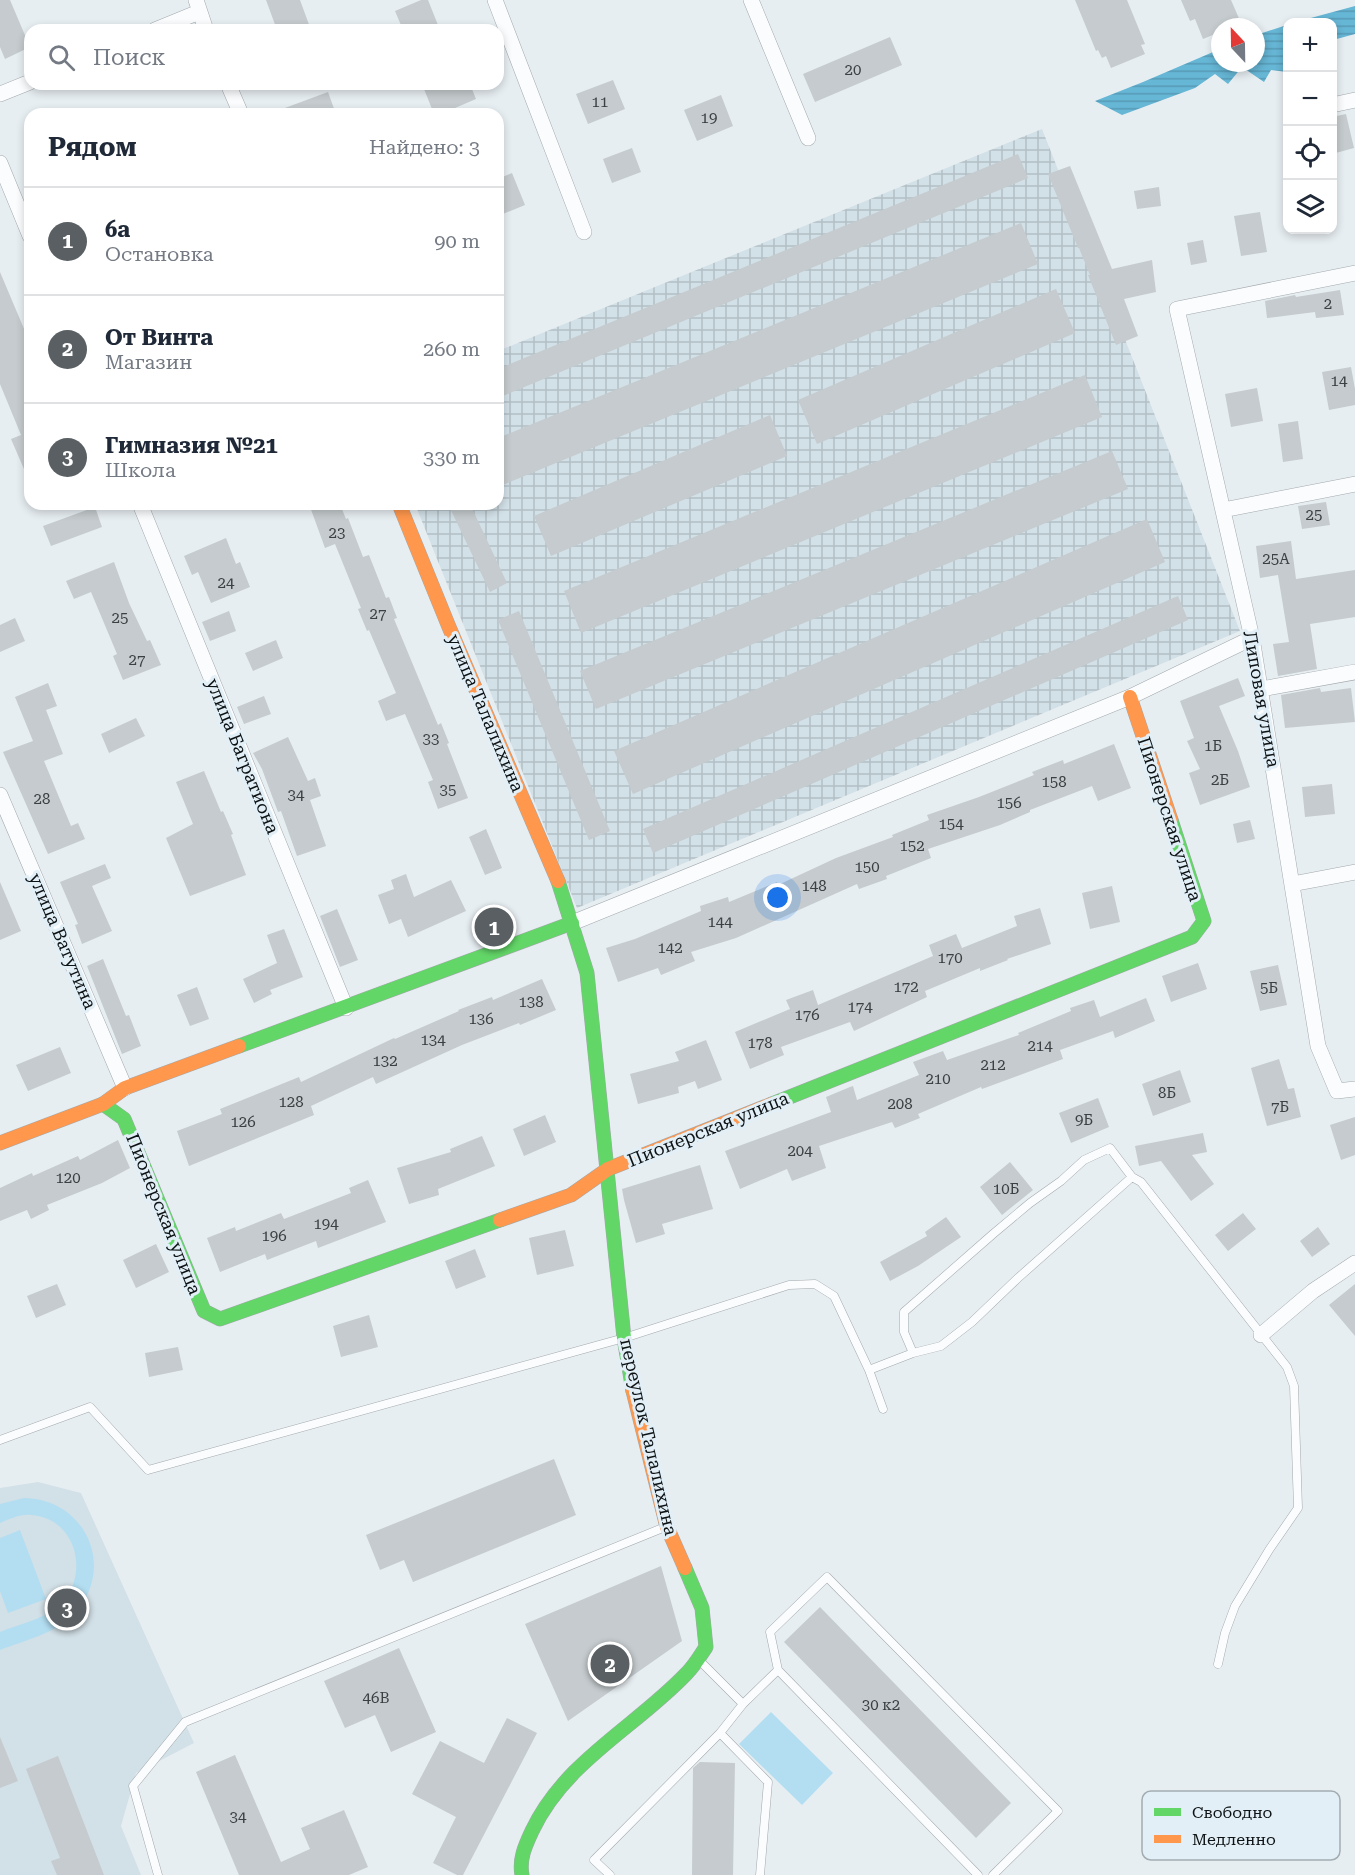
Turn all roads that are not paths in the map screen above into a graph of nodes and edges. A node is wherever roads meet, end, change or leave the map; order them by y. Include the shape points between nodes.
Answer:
1 (495, 0) edge
2 (751, 0) edge
3 (197, 6) edge
4 (165, 24) edge
5 (204, 24) edge
6 (24, 84) edge
7 (231, 90) edge
8 (0, 94) edge
9 (1355, 100) edge
10 (1337, 104) edge
11 (238, 108) edge
12 (808, 138) dead end
13 (0, 163) edge
14 (24, 221) edge
15 (584, 232) dead end
16 (1355, 273) edge
17 (1355, 484) edge
18 (142, 510) edge
19 (401, 510) edge
20 (1223, 510) junction
21 (1252, 638) junction
22 (1355, 672) edge
23 (1261, 688) junction
24 (1130, 697) junction
25 (0, 795) edge
26 (1355, 872) edge
27 (1292, 884) junction
28 (572, 923) junction
29 (346, 1008) junction
30 (125, 1088) junction
31 (1355, 1089) edge
32 (103, 1104) junction
33 (0, 1143) edge
34 (608, 1169) junction
35 (1132, 1177) junction
36 (1355, 1263) edge
37 (1261, 1335) junction
38 (624, 1338) junction
39 (913, 1353) junction
40 (868, 1370) junction
41 (883, 1409) dead end
42 (0, 1440) edge
43 (667, 1527) junction
44 (698, 1659) junction
45 (1218, 1664) dead end
46 (777, 1670) junction
47 (743, 1704) junction
48 (720, 1733) junction
49 (975, 1874) edge
50 (158, 1875) edge
51 (522, 1875) edge
52 (610, 1875) edge
53 (760, 1875) edge
54 (993, 1875) edge

1 - 15 street
2 - 12 street
3 - 4 street
3 - 5 street
6 - 8 street
7 - 11 street
9 - 10 street
13 - 14 street
16 - 20 street, Липовая улица via 1177,309
17 - 20 street
18 - 29 street, улица Багратиона
19 - 28 street, улица Талалихина
20 - 21 street, Липовая улица
21 - 23 street, Липовая улица
21 - 24 street
22 - 23 street
23 - 27 street, Липовая улица
24 - 28 street
24 - 34 street, Пионерская улица via 1204,921 1192,937
25 - 30 street, улица Ватутина
26 - 27 street
27 - 31 street, Липовая улица via 1318,1046 1337,1091
28 - 29 street
28 - 34 street, переулок Талалихина via 587,973
29 - 30 street
30 - 32 street
32 - 33 street
32 - 34 street, Пионерская улица via 124,1119 204,1311 220,1319 571,1195
34 - 38 street, переулок Талалихина
35 - 37 lane via 1159,1204
35 - 39 lane via 964,1328 941,1346
35 - 39 lane via 1110,1148 1084,1160 1030,1203 904,1312 904,1332
36 - 37 street via 1313,1291
37 - 45 lane via 1287,1367 1294,1386 1298,1508 1235,1606
38 - 40 lane via 789,1285 814,1284 834,1296
38 - 42 lane via 148,1470 90,1407
38 - 43 street, переулок Талалихина
39 - 40 lane
40 - 41 lane
43 - 44 street, переулок Талалихина via 702,1608 706,1647
43 - 50 lane via 185,1722 133,1786
44 - 47 lane
44 - 51 street, переулок Талалихина via 561,1785 534,1824 519,1863
46 - 47 lane
46 - 49 lane
46 - 54 lane via 770,1632 827,1576 1058,1811
47 - 48 lane
48 - 52 lane via 594,1860
48 - 53 lane via 768,1782

